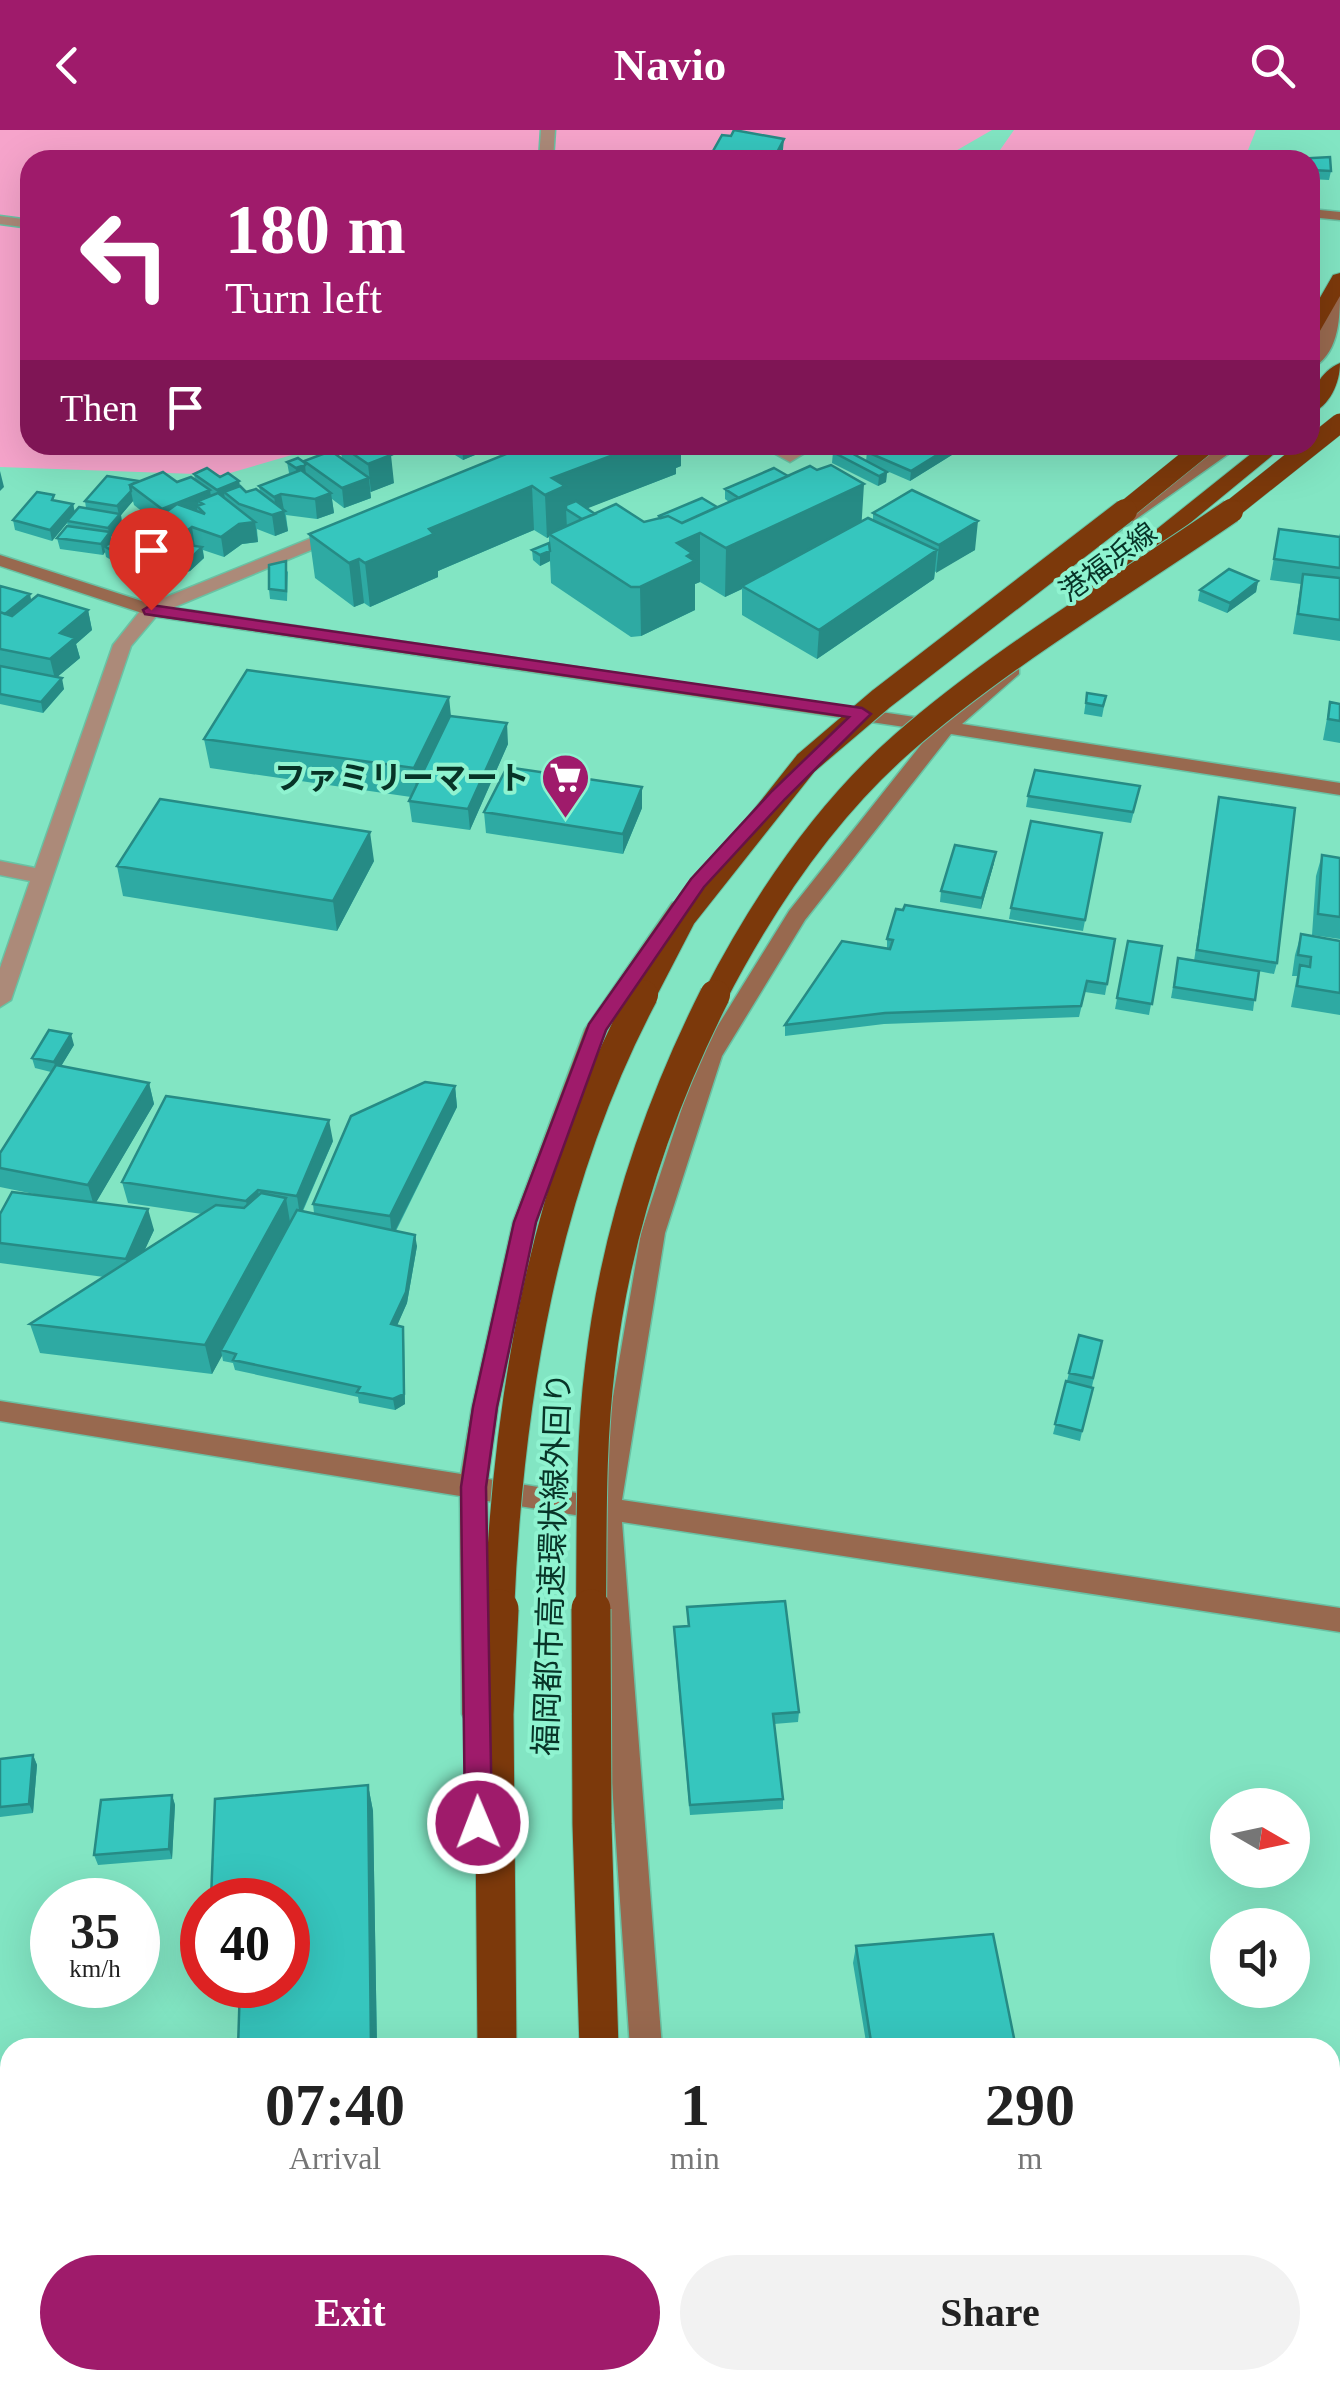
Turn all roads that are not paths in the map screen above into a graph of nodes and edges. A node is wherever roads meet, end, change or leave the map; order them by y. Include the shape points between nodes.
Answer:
1 (1340, 279) edge
2 (1340, 299) edge
3 (1320, 314) edge
4 (1320, 352) edge
5 (1340, 370) edge
6 (1320, 395) edge
7 (1340, 412) edge
8 (1340, 423) edge
9 (1320, 431) edge
10 (1320, 440) edge
11 (1193, 455) edge
12 (1218, 455) edge
13 (1263, 455) edge
14 (1293, 455) edge
15 (1302, 455) edge
16 (368, 520) edge
17 (0, 560) edge
18 (151, 610) junction
19 (994, 670) junction
20 (862, 714) junction
21 (945, 728) junction
22 (1340, 789) edge
23 (0, 868) edge
24 (41, 876) junction
25 (10, 948) edge
26 (0, 1000) edge
27 (0, 1411) edge
28 (473, 1487) junction
29 (607, 1509) junction
30 (1340, 1620) edge
31 (482, 2038) edge
32 (497, 2038) edge
33 (599, 2038) edge
34 (645, 2038) edge

1 - 3 highway
2 - 4 street
5 - 6 highway
7 - 9 street, 港福浜線
8 - 10 highway, bridge
11 - 32 highway, bridge via 844,727 787,783 669,943 596,1086 548,1233 510,1433 492,1788
12 - 20 street, 港福浜線 via 995,604
13 - 19 highway, 福岡都市高速環状線外回り, bridge
14 - 21 street, 港福浜線 via 1058,632
15 - 19 highway, bridge via 1246,502
16 - 18 street
17 - 18 street
18 - 20 street
18 - 24 street via 122,646
19 - 33 highway, 福岡都市高速環状線外回り, bridge via 901,745 788,874 696,1028 642,1170 606,1328 594,1434 588,1778
20 - 21 street
20 - 28 street, 港福浜線 via 698,883 596,1028 525,1222
21 - 22 street
21 - 29 street, 港福浜線 via 796,916 711,1056 653,1233
23 - 24 street
24 - 25 street
25 - 26 street
27 - 28 street
28 - 29 street
28 - 31 street, 港福浜線
29 - 30 street
29 - 34 street, 港福浜線

